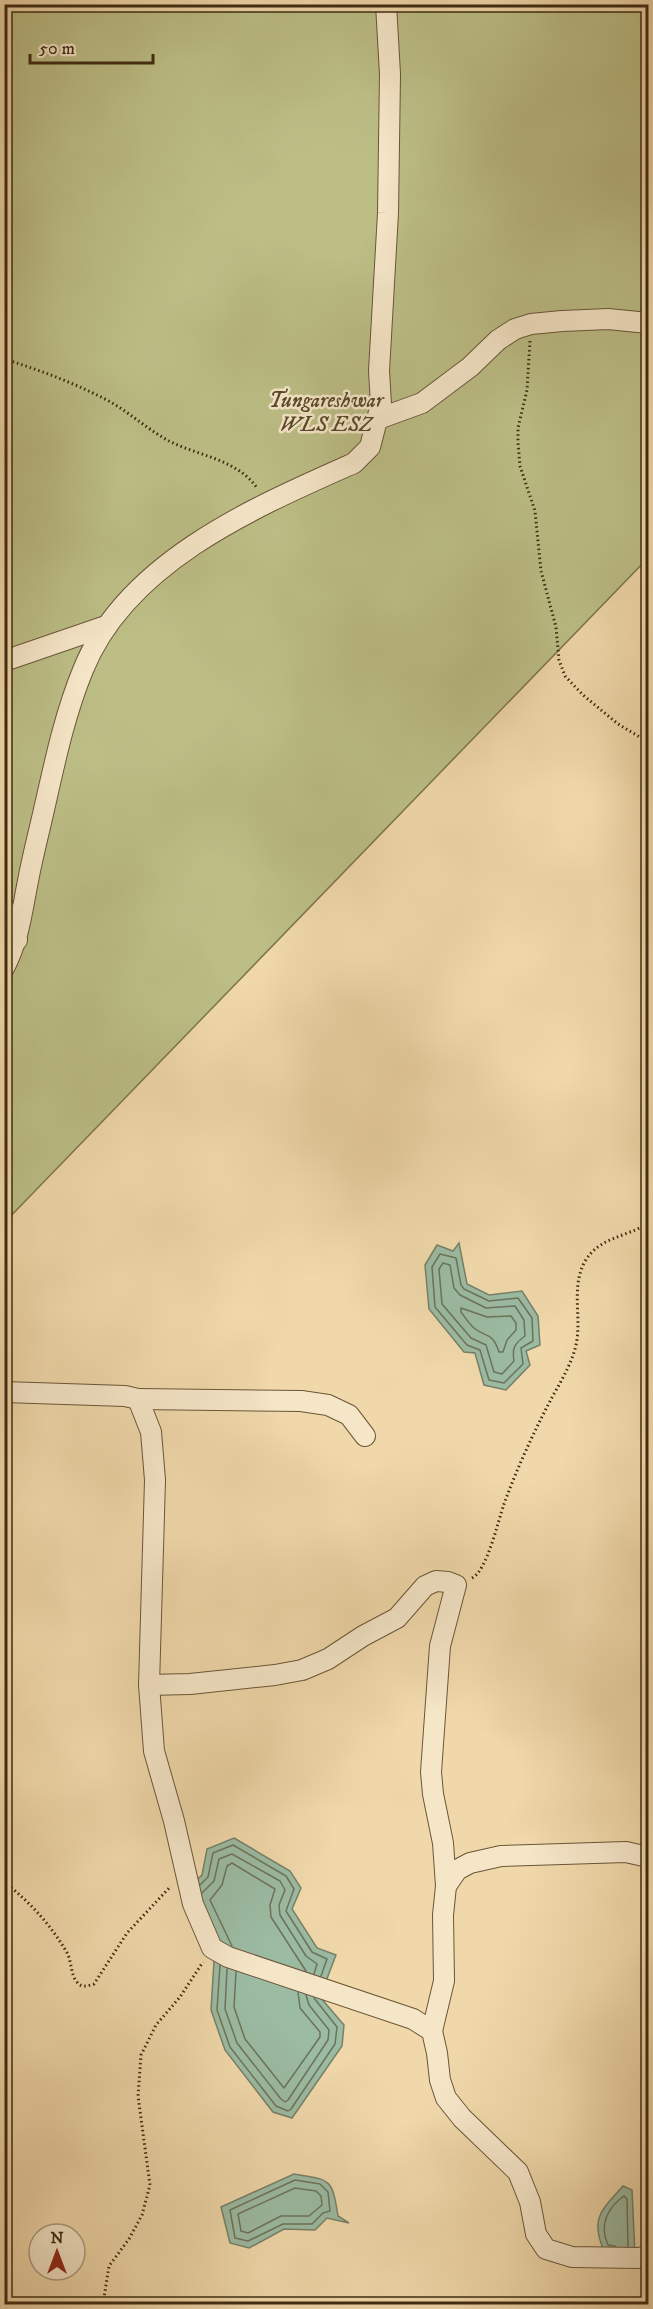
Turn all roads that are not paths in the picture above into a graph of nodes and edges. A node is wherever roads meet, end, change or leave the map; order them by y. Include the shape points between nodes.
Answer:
1 (386, 4) edge
2 (643, 323) edge
3 (378, 419) junction
4 (106, 626) junction
5 (4, 661) edge
6 (4, 908) edge
7 (17, 940) junction
8 (4, 968) edge
9 (4, 1392) edge
10 (138, 1399) junction
11 (365, 1436) dead end
12 (149, 1685) junction
13 (648, 1857) edge
14 (446, 1886) junction
15 (432, 2031) junction
16 (648, 2256) edge

1 - 3 street via 390,74 388,213
2 - 3 street via 608,319 531,324 515,329 422,403
3 - 4 street via 370,447 354,463 179,554 128,598
4 - 5 street
4 - 7 street via 83,668 66,721 27,881
6 - 7 street
7 - 8 street
9 - 10 street
10 - 11 street via 301,1401 328,1405 349,1415
10 - 12 street via 151,1432 155,1480
12 - 14 street via 190,1684 302,1670 397,1618 425,1586 436,1581 456,1586 440,1646 431,1772
12 - 15 street via 154,1751 193,1904 212,1948 228,1957 412,2019
13 - 14 street via 626,1852 501,1856 457,1870
14 - 15 street via 444,1981
15 - 16 street via 446,2098 518,2172 530,2202 536,2234 546,2249 572,2257

